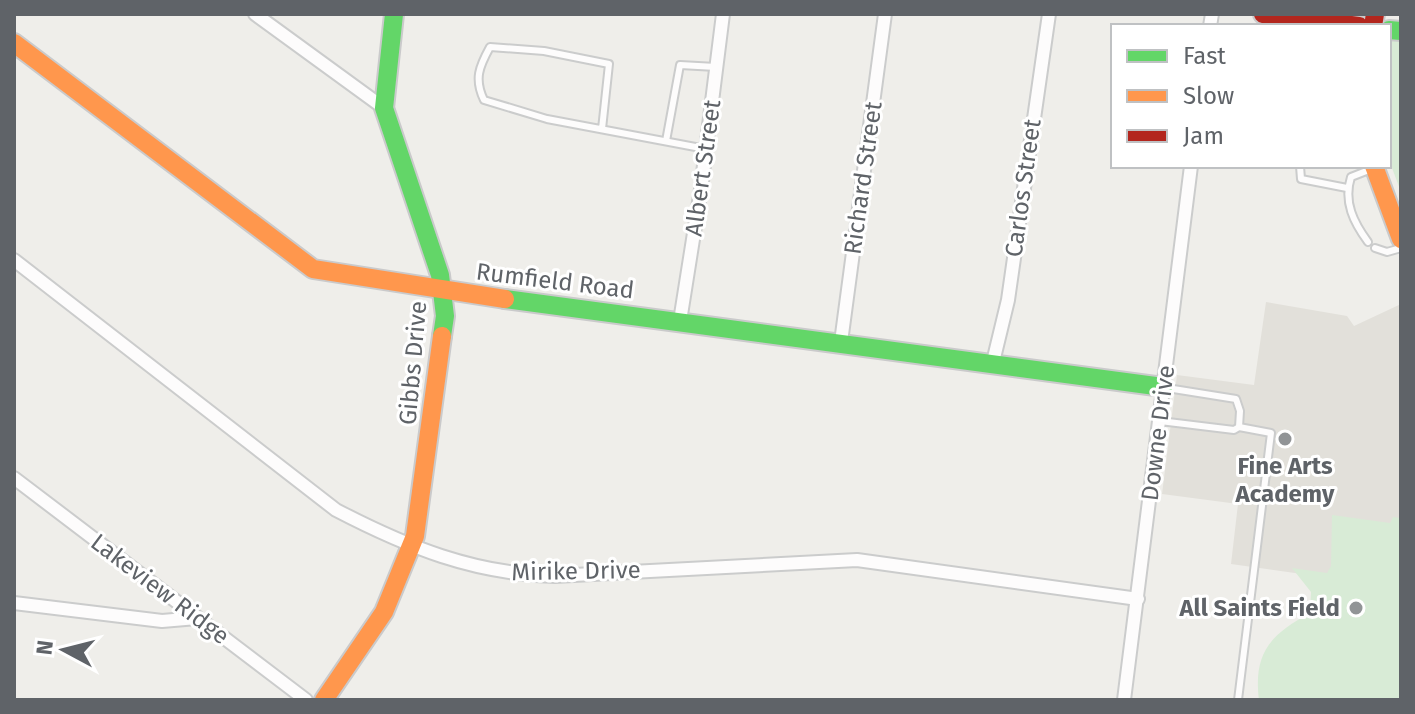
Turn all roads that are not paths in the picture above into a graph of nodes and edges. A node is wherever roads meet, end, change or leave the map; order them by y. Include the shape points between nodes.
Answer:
1 (255, 14) edge
2 (394, 14) edge
3 (723, 14) edge
4 (885, 14) edge
5 (1049, 14) edge
6 (1263, 14) edge
7 (1321, 24) edge
8 (14, 43) edge
9 (716, 67) junction
10 (384, 108) junction
11 (602, 129) junction
12 (666, 141) junction
13 (706, 149) junction
14 (1191, 168) edge
15 (1300, 168) edge
16 (1372, 168) edge
17 (1374, 168) edge
18 (1347, 188) junction
19 (1401, 239) edge
20 (1368, 242) dead end
21 (1375, 248) dead end
22 (1401, 248) edge
23 (14, 260) edge
24 (443, 291) junction
25 (680, 321) junction
26 (841, 342) junction
27 (993, 362) junction
28 (1163, 387) junction
29 (1160, 421) junction
30 (1239, 427) junction
31 (14, 478) edge
32 (411, 546) junction
33 (1138, 599) junction
34 (14, 603) edge
35 (197, 618) junction
36 (306, 700) edge
37 (324, 700) edge
38 (1124, 700) edge
39 (1238, 700) edge

1 - 10 street
2 - 10 street, Gibbs Drive
3 - 9 street, Albert Street
4 - 26 street, Richard Street
5 - 27 street, Carlos Street via 1008,300
6 - 7 street
8 - 24 street, Rumfield Road via 313,269
9 - 12 lane via 680,65
9 - 13 street, Albert Street
10 - 24 street, Gibbs Drive
11 - 11 lane via 484,100 478,69 490,47 609,64
11 - 12 lane
12 - 13 lane
13 - 25 street, Albert Street
14 - 28 street, Downe Drive
15 - 18 lane via 1301,179
16 - 18 lane via 1351,177
17 - 19 street
18 - 20 lane via 1349,209
21 - 22 lane
23 - 32 street, Mirike Drive via 336,510
24 - 25 street, Rumfield Road
24 - 32 street, Gibbs Drive via 441,360
25 - 26 street, Rumfield Road
26 - 27 street, Rumfield Road
27 - 28 street, Rumfield Road
28 - 29 street, Downe Drive
28 - 30 lane via 1236,399
29 - 30 lane
29 - 33 street, Downe Drive
30 - 39 lane via 1271,433
31 - 35 street, Lakeview Ridge
32 - 33 street, Mirike Drive via 510,575 857,560
32 - 37 street, Gibbs Drive via 384,612
33 - 38 street, Downe Drive
34 - 35 street via 162,621
35 - 36 street, Lakeview Ridge

